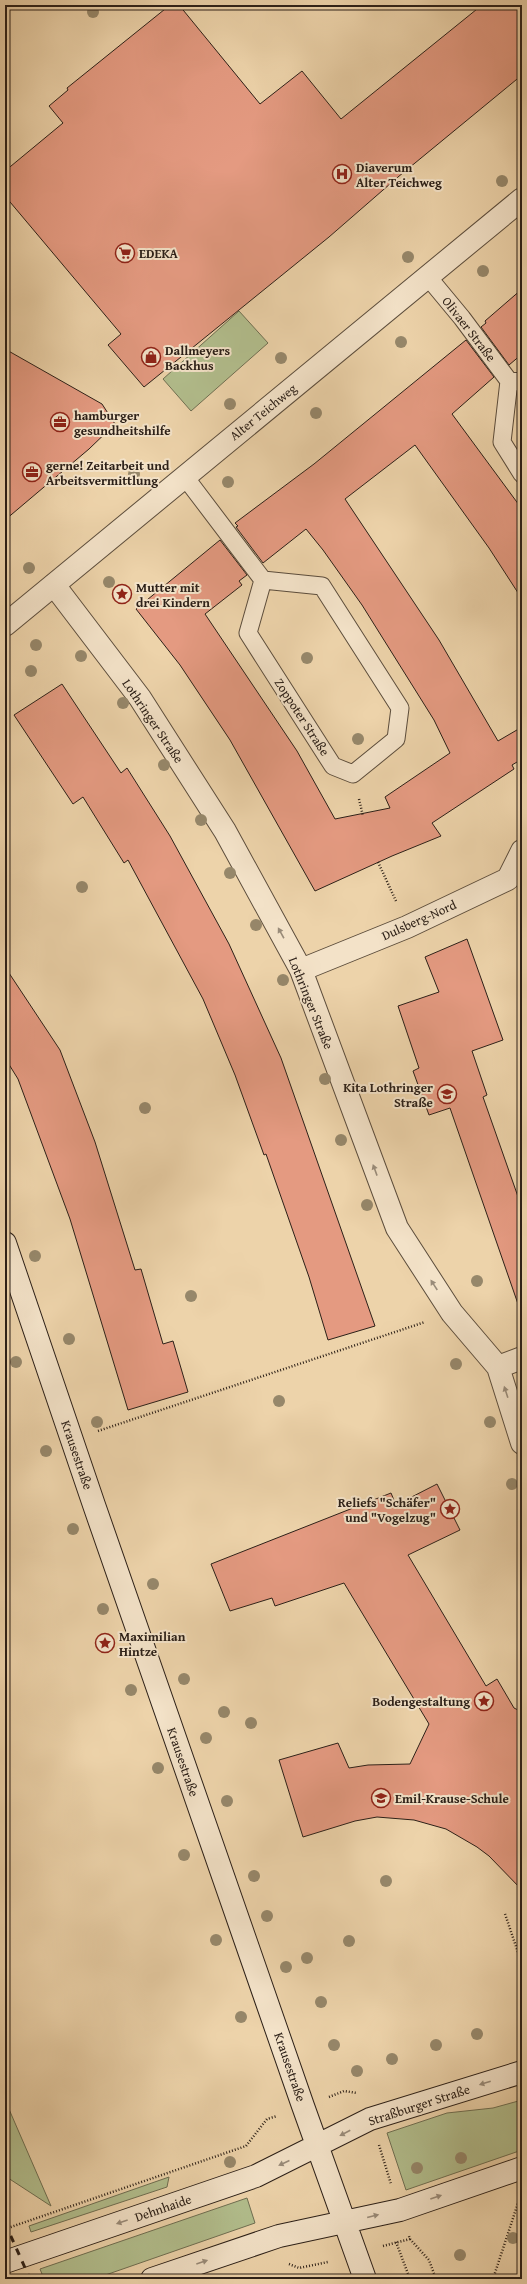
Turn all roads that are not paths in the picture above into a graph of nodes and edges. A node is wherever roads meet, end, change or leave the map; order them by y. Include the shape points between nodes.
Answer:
1 (522, 200) edge
2 (428, 277) junction
3 (515, 382) edge
4 (522, 474) edge
5 (184, 477) junction
6 (262, 580) junction
7 (54, 585) junction
8 (5, 625) edge
9 (522, 851) edge
10 (301, 970) junction
11 (5, 1243) edge
12 (522, 1358) edge
13 (498, 1367) junction
14 (522, 1443) edge
15 (522, 2072) edge
16 (319, 2147) junction
17 (522, 2168) edge
18 (347, 2223) junction
19 (5, 2262) edge
20 (152, 2279) edge
21 (365, 2279) edge

1 - 2 main road, Alter Teichweg
2 - 3 lane, Olivaer Straße
2 - 5 main road, Alter Teichweg
3 - 4 lane, Olivaer Straße via 502,442
5 - 6 lane
5 - 7 main road, Alter Teichweg
6 - 6 lane, Zoppoter Straße via 322,586 400,708 396,739 354,774 333,766 248,633
7 - 8 main road, Alter Teichweg
10 -> 7 main road, Lothringer Straße via 225,831 144,704
9 - 10 main road, Dulsberg-Nord via 508,879 407,927
13 -> 10 main road, Lothringer Straße via 452,1313 397,1228
11 - 16 main road, Krausestraße
12 - 13 main road
14 -> 13 main road, Lothringer Straße
15 -> 16 main road, Straßburger Straße via 370,2119
16 - 18 main road, Krausestraße
16 -> 19 main road, Dehnhaide via 256,2176
18 -> 17 main road via 400,2210
20 -> 18 main road via 279,2236
18 - 21 main road, Krausestraße

